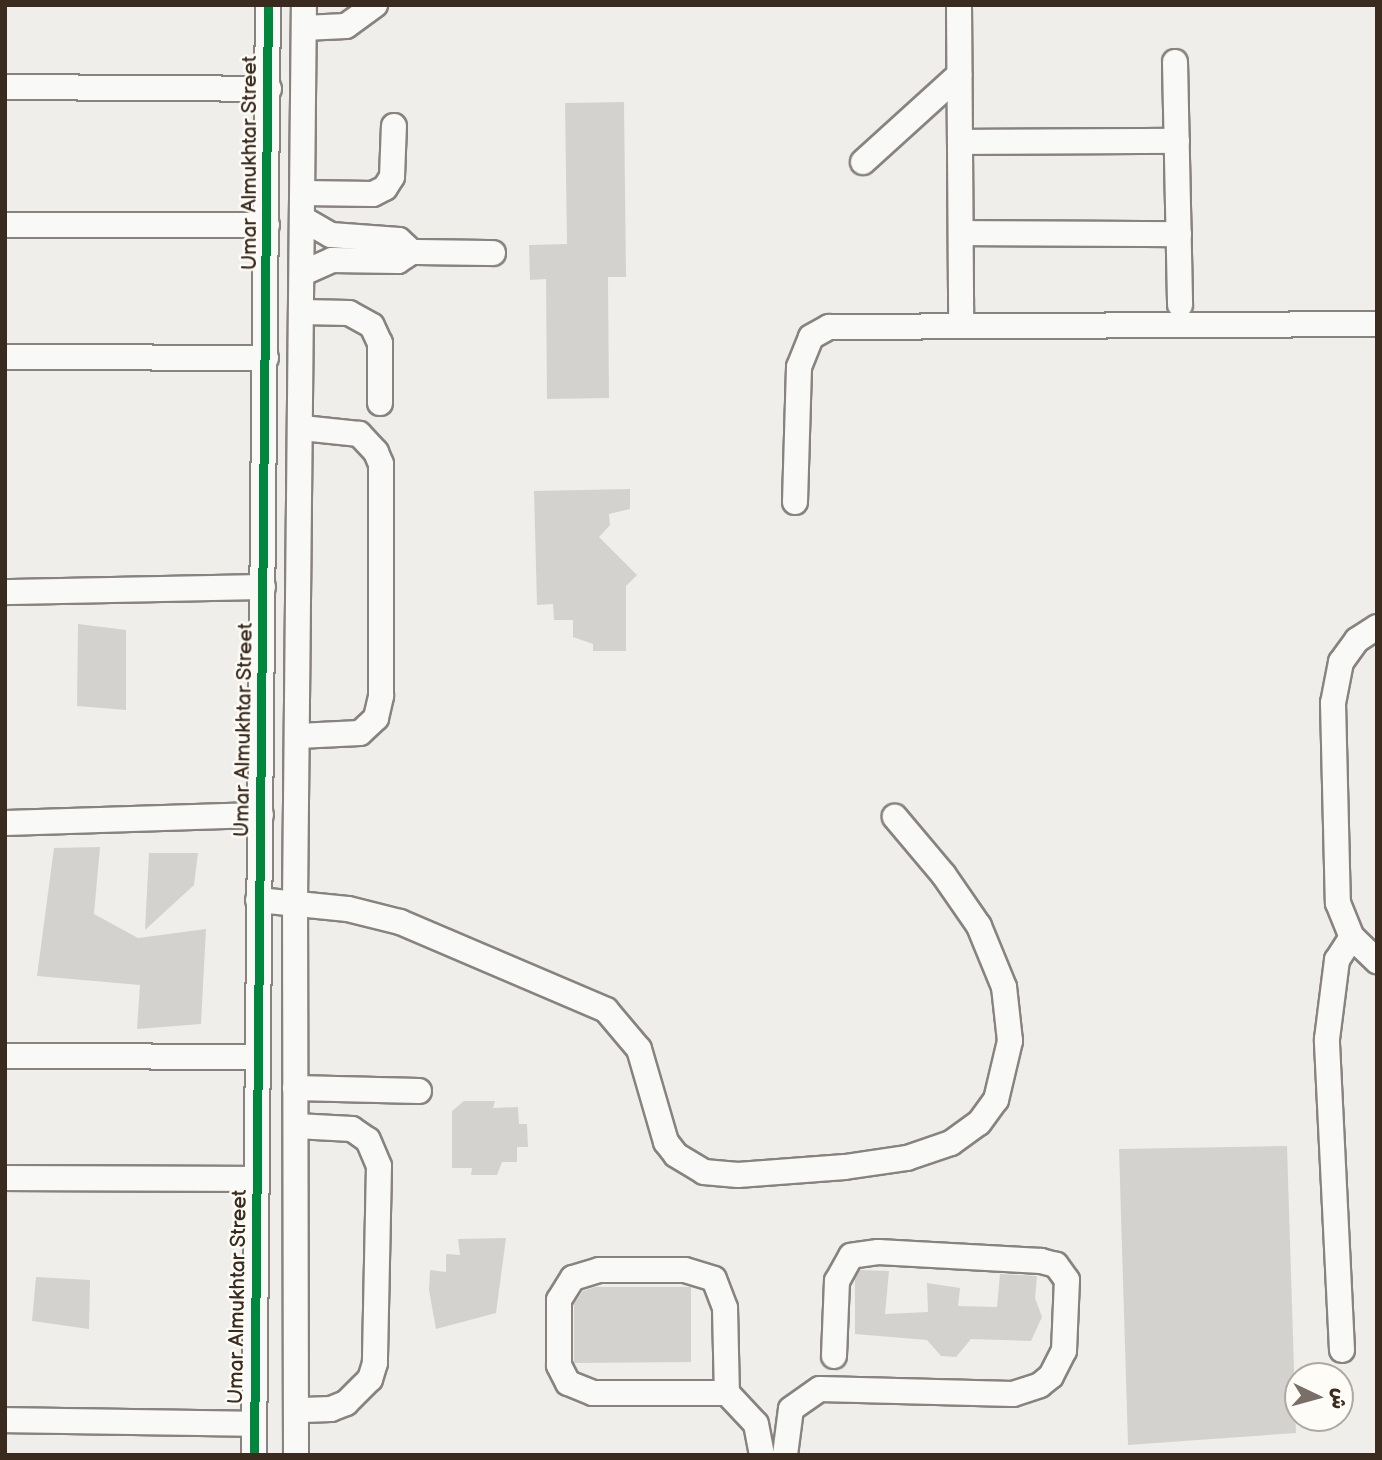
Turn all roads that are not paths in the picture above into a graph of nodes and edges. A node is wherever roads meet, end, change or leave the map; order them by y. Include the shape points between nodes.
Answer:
1 (268, 5) edge
2 (374, 5) edge
3 (959, 5) edge
4 (304, 17) edge
5 (1175, 62) dead end
6 (959, 75) junction
7 (5, 87) edge
8 (269, 89) junction
9 (394, 126) dead end
10 (1177, 141) junction
11 (960, 142) junction
12 (863, 162) dead end
13 (303, 193) junction
14 (303, 219) junction
15 (5, 225) edge
16 (267, 225) junction
17 (961, 233) junction
18 (1179, 234) junction
19 (412, 252) junction
20 (493, 253) dead end
21 (303, 273) junction
22 (1181, 305) dead end
23 (302, 312) junction
24 (961, 323) junction
25 (1377, 324) edge
26 (5, 357) edge
27 (266, 358) junction
28 (380, 403) dead end
29 (302, 428) junction
30 (795, 502) dead end
31 (263, 587) junction
32 (5, 592) edge
33 (1377, 627) edge
34 (299, 736) junction
35 (261, 815) junction
36 (895, 817) dead end
37 (5, 823) edge
38 (258, 900) junction
39 (295, 902) junction
40 (1352, 937) junction
41 (1377, 961) edge
42 (5, 1056) edge
43 (256, 1057) junction
44 (295, 1088) junction
45 (419, 1091) dead end
46 (296, 1126) junction
47 (5, 1178) edge
48 (257, 1179) junction
49 (1342, 1350) dead end
50 (834, 1356) dead end
51 (727, 1394) junction
52 (296, 1410) junction
53 (5, 1420) edge
54 (254, 1424) junction
55 (254, 1455) edge
56 (296, 1455) edge
57 (762, 1455) edge
58 (785, 1455) edge

1 - 8 street, Umar Almukhtar Street
2 - 4 street via 346,26
3 - 6 street
4 - 13 street
5 - 10 street
6 - 11 street
6 - 12 street
7 - 8 street
8 - 16 street, Umar Almukhtar Street
9 - 13 street via 392,177 385,188 373,194
10 - 11 street
10 - 18 street
11 - 17 street
13 - 14 street
14 - 19 street via 331,235 399,240
14 - 21 street
15 - 16 street
16 - 27 street, Umar Almukhtar Street
17 - 18 street
17 - 24 street
18 - 22 street
19 - 20 street
19 - 21 street via 398,261 332,260
21 - 23 street
23 - 28 street via 349,313 372,326 380,343
23 - 29 street
24 - 25 street
24 - 30 street via 839,325 811,337 799,367
26 - 27 street
27 - 31 street, Umar Almukhtar Street
29 - 34 street
29 - 34 street via 359,434 381,464 381,696 376,718 360,733
31 - 32 street
31 - 35 street, Umar Almukhtar Street
33 - 40 street via 1357,640 1341,662 1333,703 1335,885 1343,921
34 - 39 street
35 - 37 street
35 - 38 street, Umar Almukhtar Street
36 - 39 street via 943,873 979,926 1004,987 1010,1041 996,1100 978,1123 951,1143 907,1158 845,1167 721,1175 690,1165 666,1142 639,1049 606,1010 400,922
38 - 39 street
38 - 43 street, Umar Almukhtar Street
39 - 44 street
40 - 41 street
40 - 49 street via 1337,960 1327,1039
42 - 43 street
43 - 48 street, Umar Almukhtar Street
44 - 45 street
44 - 46 street
46 - 52 street
46 - 52 street via 352,1129 368,1140 379,1166 372,1371 360,1393 346,1403 331,1409
47 - 48 street
48 - 54 street, Umar Almukhtar Street
50 - 58 street via 837,1280 851,1256 878,1252 1041,1261 1061,1268 1068,1280 1064,1351 1051,1376 1040,1385 1013,1394 844,1386 820,1389 791,1409
51 - 51 street via 725,1308 714,1279 685,1270 599,1270 581,1273 566,1284 559,1300 559,1364 573,1387 593,1393
51 - 57 street via 756,1424
52 - 56 street
53 - 54 street
54 - 55 street, Umar Almukhtar Street

